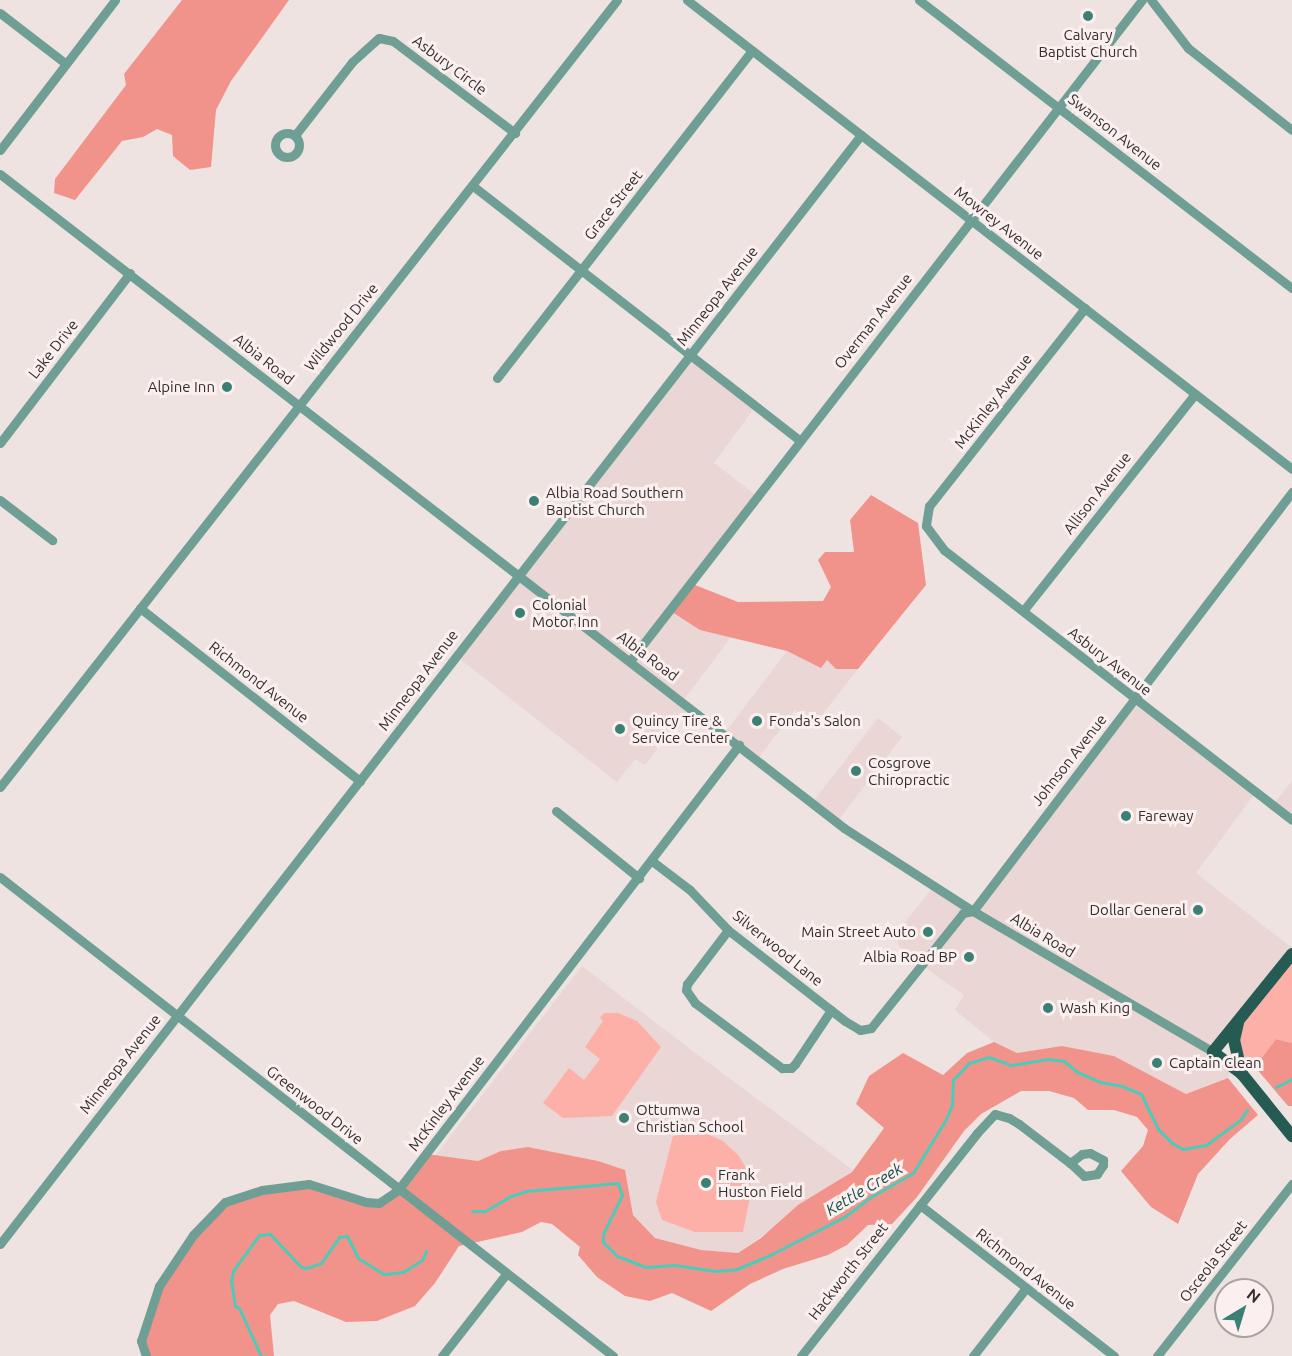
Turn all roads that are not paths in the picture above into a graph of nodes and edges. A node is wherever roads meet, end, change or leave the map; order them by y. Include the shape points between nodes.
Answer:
1 (115, 0) edge
2 (617, 0) edge
3 (687, 0) edge
4 (919, 0) edge
5 (1142, 0) edge
6 (1151, 0) edge
7 (0, 13) edge
8 (752, 50) junction
9 (65, 63) junction
10 (1059, 108) junction
11 (1292, 130) edge
12 (515, 133) junction
13 (296, 134) dead end
14 (861, 135) junction
15 (0, 150) edge
16 (0, 174) edge
17 (473, 186) junction
18 (970, 220) junction
19 (581, 270) junction
20 (130, 273) junction
21 (1292, 288) edge
22 (1085, 308) junction
23 (690, 357) junction
24 (497, 378) dead end
25 (1194, 394) junction
26 (297, 406) junction
27 (799, 440) junction
28 (0, 442) edge
29 (1292, 469) edge
30 (1292, 492) edge
31 (0, 500) edge
32 (926, 513) joint
33 (52, 540) dead end
34 (517, 575) junction
35 (140, 608) junction
36 (1023, 611) junction
37 (630, 661) junction
38 (1134, 699) junction
39 (739, 745) junction
40 (360, 781) junction
41 (0, 787) edge
42 (556, 811) dead end
43 (1292, 820) edge
44 (652, 861) junction
45 (0, 877) edge
46 (639, 878) junction
47 (973, 911) junction
48 (729, 930) junction
49 (1292, 954) edge
50 (831, 1010) junction
51 (177, 1015) junction
52 (1239, 1018) junction
53 (860, 1030) joint
54 (1213, 1052) junction
55 (1242, 1074) junction
56 (1292, 1136) edge
57 (1070, 1163) dead end
58 (1292, 1184) edge
59 (398, 1190) junction
60 (920, 1205) junction
61 (0, 1244) edge
62 (506, 1274) junction
63 (1026, 1288) junction
64 (146, 1356) edge
65 (442, 1356) edge
66 (613, 1356) edge
67 (801, 1356) edge
68 (973, 1356) edge
69 (1114, 1356) edge
70 (1157, 1356) edge

1 - 9 street
2 - 12 street, Wildwood Drive
3 - 8 street, Mowrey Avenue
4 - 10 street, Swanson Avenue
5 - 10 street, Overman Avenue
6 - 11 street via 1188,48
7 - 9 street
8 - 14 street, Mowrey Avenue
8 - 19 street, Grace Street
9 - 15 street
10 - 18 street, Overman Avenue
10 - 21 street, Swanson Avenue
12 - 13 street, Asbury Circle via 393,41 379,38 352,62
12 - 17 street, Wildwood Drive
14 - 18 street, Mowrey Avenue
14 - 23 street, Minneopa Avenue
16 - 20 street, Albia Road
17 - 19 street
17 - 26 street, Wildwood Drive
18 - 22 street, Mowrey Avenue
18 - 27 street, Overman Avenue
19 - 23 street
19 - 24 street, Grace Street
20 - 26 street, Albia Road
20 - 28 street, Lake Drive
22 - 25 street, Mowrey Avenue
22 - 32 street, McKinley Avenue
23 - 27 street
23 - 34 street, Minneopa Avenue
25 - 29 street, Mowrey Avenue
25 - 36 street, Allison Avenue
26 - 34 street, Albia Road
26 - 35 street, Wildwood Drive
27 - 37 street, Overman Avenue
30 - 38 street, Johnson Avenue
31 - 33 street
32 - 36 street, Asbury Avenue via 926,526 944,550
34 - 37 street, Albia Road
34 - 40 street, Minneopa Avenue
35 - 40 street, Richmond Avenue
35 - 41 street, Wildwood Drive
36 - 38 street, Asbury Avenue
37 - 39 street, Albia Road
38 - 43 street, Asbury Avenue
38 - 47 street, Johnson Avenue
39 - 44 street, McKinley Avenue
39 - 47 street, Albia Road via 844,828
40 - 51 street, Minneopa Avenue
42 - 46 street
44 - 46 street, McKinley Avenue
44 - 48 street, Silverwood Lane via 695,895
45 - 51 street, Greenwood Drive
46 - 59 street, McKinley Avenue
47 - 53 street, Johnson Avenue via 963,913 871,1028
47 - 54 street, Albia Road
48 - 50 street, Silverwood Lane
48 - 50 street via 687,984 686,990 695,1003 782,1068 795,1064
49 - 52 main road
50 - 53 street, Silverwood Lane
51 - 59 street, Greenwood Drive
51 - 61 street, Minneopa Avenue
52 - 54 main road
52 - 55 main road via 1234,1040
54 - 55 main road, Albia Road
55 - 56 main road, Albia Road
57 - 60 street, Hackworth Street via 1009,1118 995,1114
58 - 70 street, Osceola Street
59 - 62 street, Greenwood Drive
59 - 64 street, McKinley Avenue via 379,1203 309,1184 262,1190 225,1202 193,1235 159,1286 141,1341
60 - 63 street, Richmond Avenue
60 - 67 street, Hackworth Street
62 - 65 street
62 - 66 street, Greenwood Drive
63 - 68 street
63 - 69 street, Richmond Avenue

